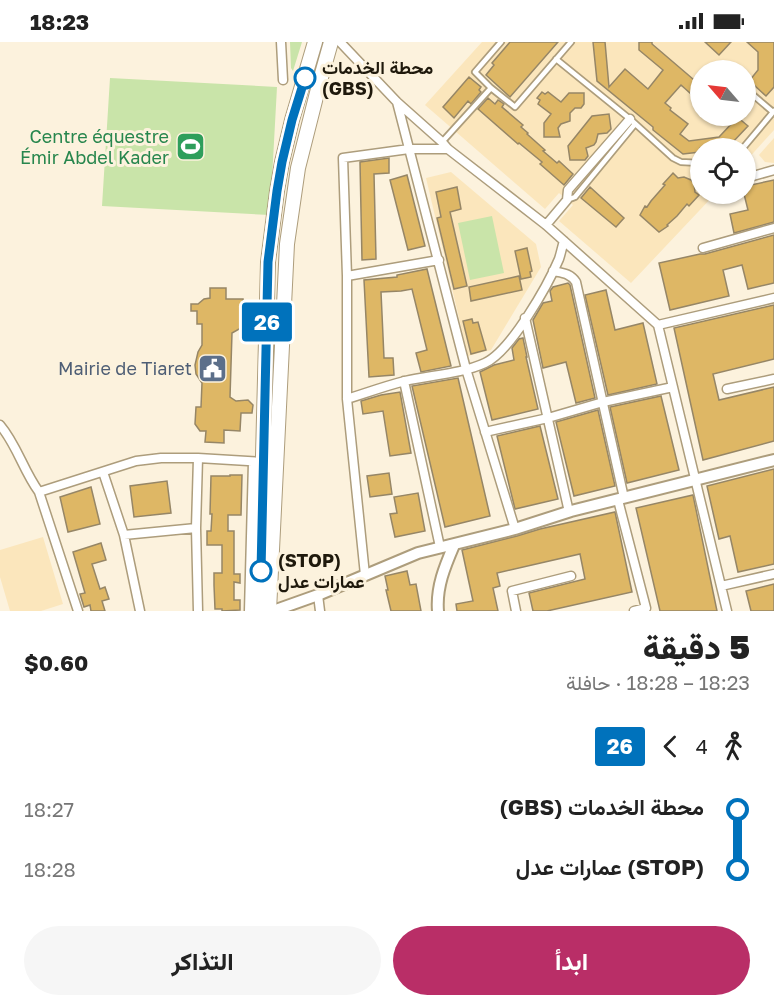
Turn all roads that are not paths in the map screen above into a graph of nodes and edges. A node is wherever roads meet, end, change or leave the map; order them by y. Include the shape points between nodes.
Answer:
1 (280, 42) edge
2 (315, 42) edge
3 (331, 42) edge
4 (340, 42) edge
5 (501, 42) edge
6 (571, 42) edge
7 (556, 59) junction
8 (283, 80) dead end
9 (491, 88) junction
10 (756, 98) edge
11 (397, 102) junction
12 (773, 112) edge
13 (633, 122) junction
14 (751, 138) edge
15 (445, 145) junction
16 (409, 149) junction
17 (690, 162) edge
18 (774, 170) edge
19 (756, 175) edge
20 (546, 225) junction
21 (774, 228) edge
22 (564, 241) junction
23 (703, 248) dead end
24 (438, 260) junction
25 (552, 271) junction
26 (347, 276) junction
27 (774, 298) edge
28 (525, 318) junction
29 (658, 325) junction
30 (466, 369) junction
31 (774, 379) edge
32 (404, 381) junction
33 (673, 387) junction
34 (727, 388) dead end
35 (347, 399) junction
36 (603, 402) junction
37 (548, 418) junction
38 (0, 425) edge
39 (485, 432) junction
40 (0, 434) edge
41 (10, 436) junction
42 (198, 458) junction
43 (774, 460) edge
44 (258, 462) junction
45 (103, 472) junction
46 (695, 480) junction
47 (39, 492) junction
48 (621, 499) junction
49 (569, 512) junction
50 (196, 528) junction
51 (515, 529) junction
52 (124, 535) junction
53 (454, 545) junction
54 (440, 547) junction
55 (774, 574) edge
56 (365, 575) junction
57 (571, 576) dead end
58 (721, 586) junction
59 (318, 595) junction
60 (78, 611) edge
61 (140, 611) edge
62 (198, 611) edge
63 (249, 611) edge
64 (260, 611) edge
65 (271, 611) edge
66 (320, 611) edge
67 (438, 611) edge
68 (516, 611) edge
69 (634, 611) edge
70 (727, 611) edge

1 - 8 street
2 - 44 highway via 292,120 275,200
3 - 65 highway via 298,168 287,244
4 - 11 street
5 - 9 lane via 475,72
6 - 7 lane
7 - 9 lane via 515,107
7 - 13 lane
9 - 15 lane
10 - 12 lane
11 - 15 street
11 - 16 street
12 - 14 lane
13 - 17 lane via 672,158
13 - 20 street via 568,190 567,200
15 - 16 street
15 - 20 street
16 - 24 street
16 - 26 street via 343,158
18 - 19 street
20 - 22 street
21 - 23 street
22 - 25 street
22 - 29 street
24 - 26 street
24 - 30 street
25 - 28 street
25 - 36 street via 573,276 576,282
26 - 35 street
27 - 29 street
28 - 30 street via 496,356
28 - 37 street
29 - 33 street
30 - 32 street
30 - 39 street
31 - 34 street
32 - 35 street
32 - 54 street
33 - 36 street
33 - 46 street
35 - 56 street
36 - 37 street
36 - 48 street
37 - 39 street
37 - 49 street
38 - 41 street
39 - 51 street
40 - 41 street
41 - 47 street
42 - 44 street
42 - 45 street via 136,461
42 - 50 street
43 - 46 street
44 - 63 street
44 - 64 highway
45 - 47 street
45 - 52 street
46 - 48 street
46 - 58 street
47 - 60 street
48 - 49 street
48 - 69 street via 646,608
49 - 51 street
50 - 52 street
50 - 62 street
51 - 53 street
52 - 61 street
53 - 54 street
53 - 67 street via 440,582
54 - 56 street
55 - 58 street
56 - 59 street
57 - 68 street via 512,591
58 - 70 street
59 - 65 street
59 - 66 street

